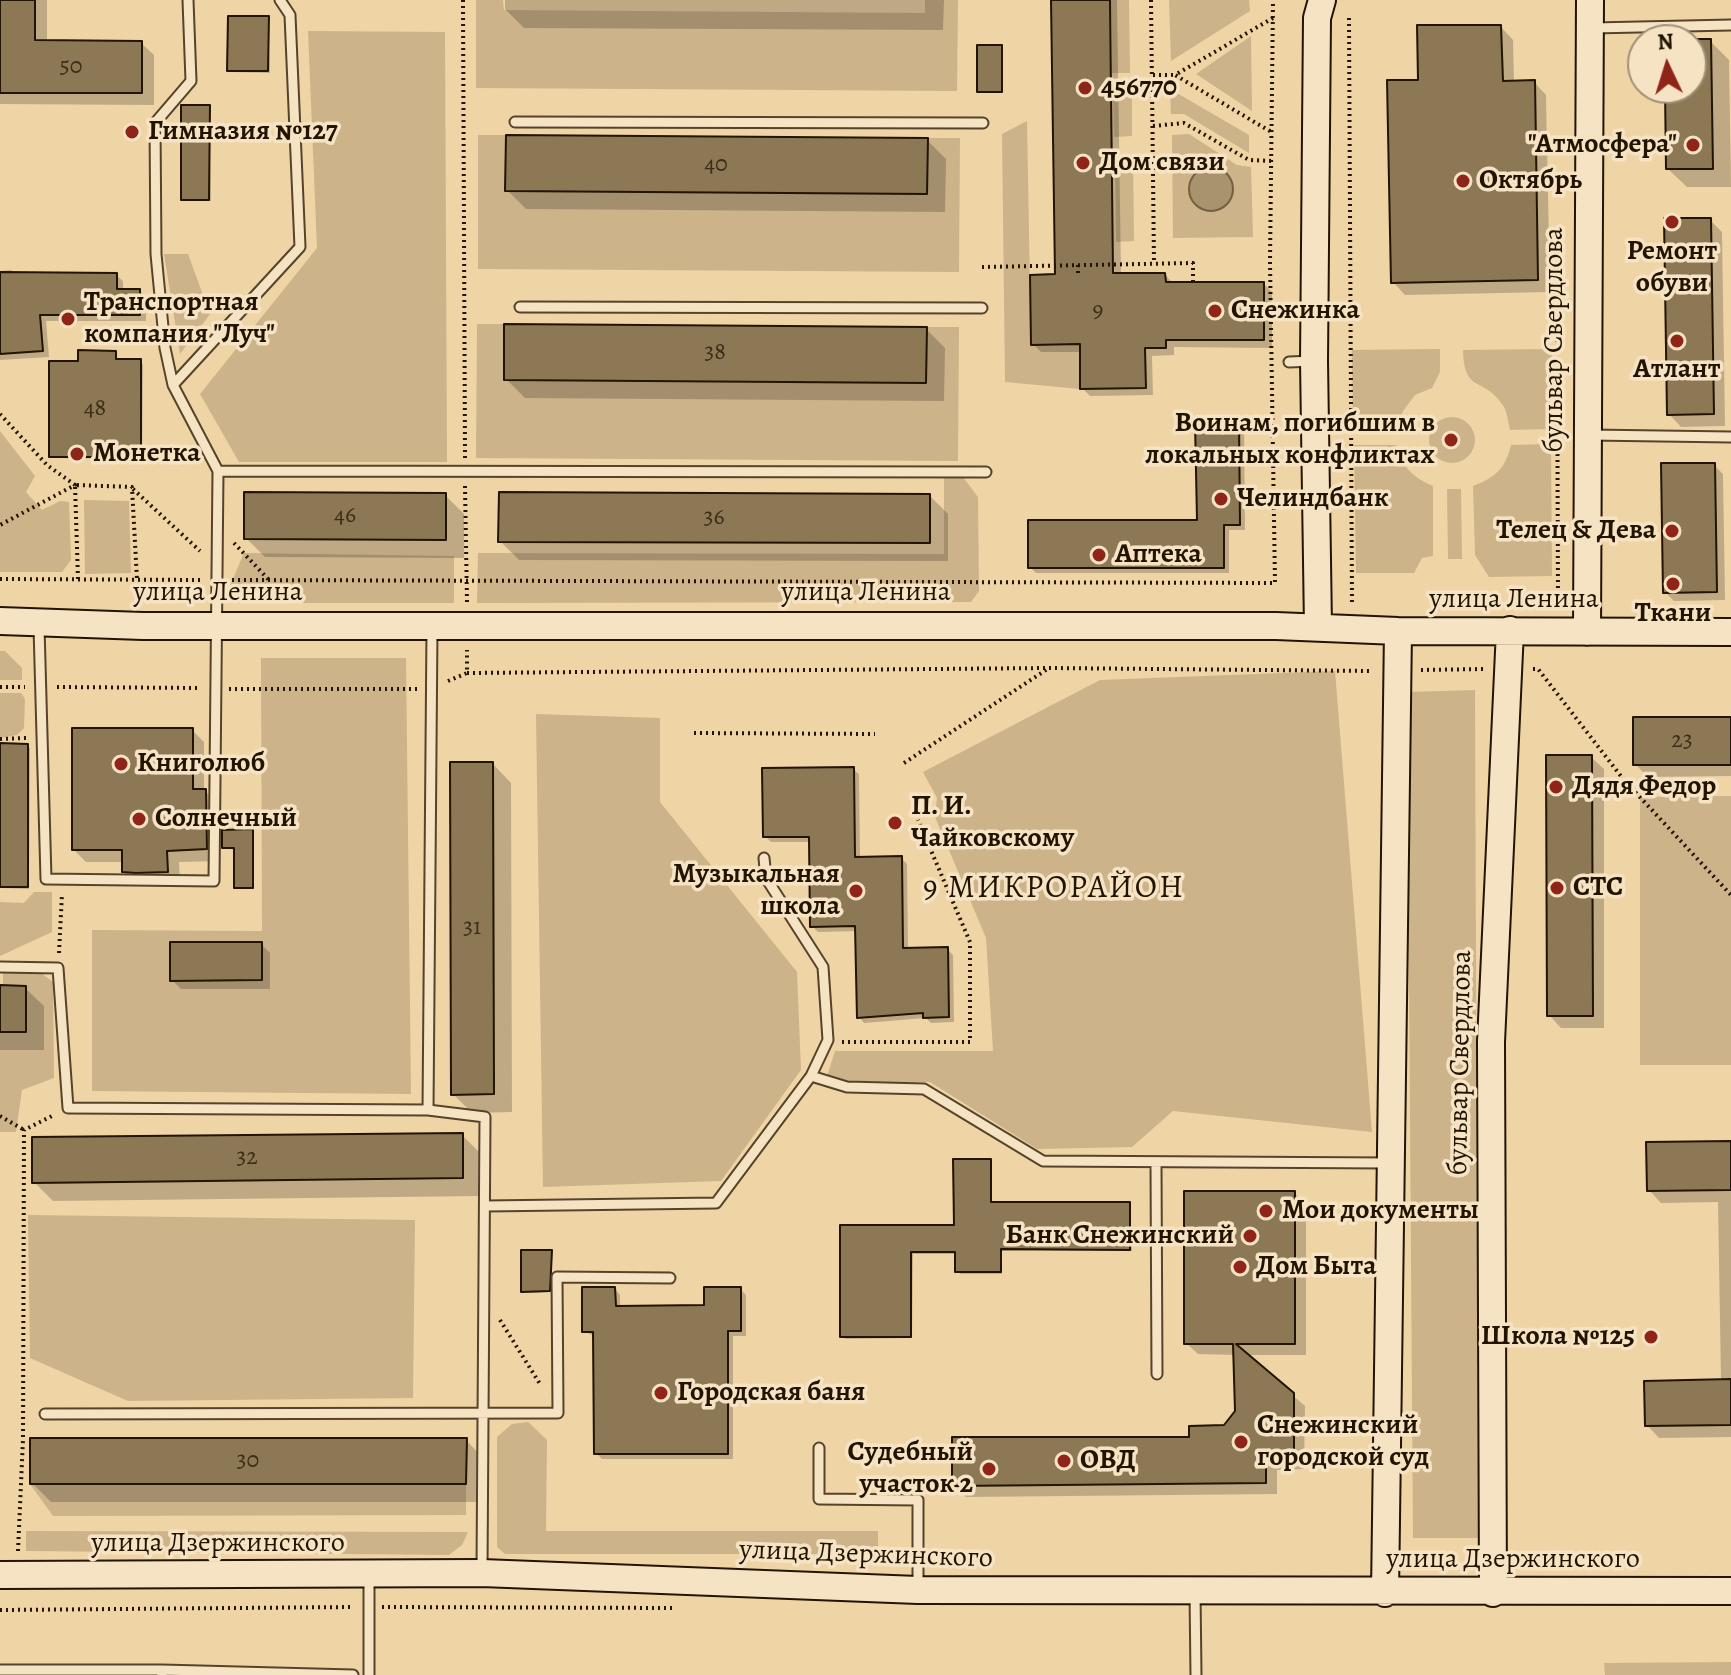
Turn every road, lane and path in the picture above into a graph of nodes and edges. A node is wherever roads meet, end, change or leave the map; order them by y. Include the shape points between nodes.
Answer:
1 (188, 0) edge
2 (280, 0) edge
3 (463, 0) edge
4 (1151, 0) edge
5 (1273, 0) edge
6 (1322, 0) edge
7 (1590, 0) edge
8 (1273, 18) junction
9 (1349, 18) dead end
10 (1731, 25) edge
11 (1590, 28) junction
12 (1152, 75) junction
13 (1175, 75) junction
14 (515, 122) dead end
15 (983, 123) dead end
16 (1153, 126) junction
17 (1273, 133) junction
18 (1272, 161) junction
19 (1154, 263) junction
20 (1078, 265) junction
21 (982, 267) dead end
22 (1078, 273) dead end
23 (1193, 282) dead end
24 (520, 307) dead end
25 (982, 308) dead end
26 (1557, 316) dead end
27 (173, 385) junction
28 (0, 414) edge
29 (1586, 435) junction
30 (1731, 437) edge
31 (218, 471) junction
32 (986, 472) dead end
33 (465, 474) junction
34 (75, 485) junction
35 (132, 487) junction
36 (217, 524) junction
37 (0, 525) edge
38 (215, 564) junction
39 (0, 579) edge
40 (78, 579) junction
41 (137, 580) junction
42 (215, 580) junction
43 (269, 580) junction
44 (466, 581) junction
45 (1352, 605) dead end
46 (1558, 605) dead end
47 (0, 621) edge
48 (39, 621) junction
49 (432, 624) junction
50 (467, 624) junction
51 (214, 626) junction
52 (1318, 627) junction
53 (1510, 630) junction
54 (1398, 631) junction
55 (1587, 632) junction
56 (1731, 632) edge
57 (1049, 668) junction
58 (1508, 668) junction
59 (1397, 671) junction
60 (467, 673) junction
61 (430, 689) junction
62 (694, 733) dead end
63 (875, 734) dead end
64 (42, 738) junction
65 (0, 739) edge
66 (904, 763) dead end
67 (918, 820) dead end
68 (764, 858) dead end
69 (63, 879) junction
70 (1731, 895) edge
71 (0, 967) edge
72 (58, 968) junction
73 (828, 1040) junction
74 (811, 1076) junction
75 (68, 1108) junction
76 (428, 1110) junction
77 (0, 1116) edge
78 (24, 1130) junction
79 (1156, 1163) junction
80 (1392, 1163) junction
81 (486, 1206) junction
82 (670, 1278) dead end
83 (497, 1315) dead end
84 (1157, 1374) dead end
85 (558, 1413) junction
86 (45, 1414) dead end
87 (482, 1414) junction
88 (819, 1448) dead end
89 (18, 1524) dead end
90 (482, 1573) junction
91 (0, 1575) edge
92 (369, 1576) junction
93 (918, 1590) junction
94 (1731, 1591) edge
95 (1195, 1592) junction
96 (1385, 1593) junction
97 (1493, 1593) junction
98 (369, 1607) junction
99 (682, 1608) dead end
100 (0, 1610) edge
101 (0, 1670) edge
102 (162, 1672) edge
103 (353, 1675) edge
104 (369, 1675) edge
105 (1196, 1675) edge

1 - 27 lane via 191,81 155,123 156,254
2 - 27 lane via 290,15 300,247
3 - 33 path
4 - 12 path
5 - 8 path
6 - 52 street via 1301,361
7 - 11 street, бульвар Свердлова
8 - 13 path
8 - 17 path
9 - 45 path
10 - 11 lane
11 - 29 street, бульвар Свердлова
12 - 13 path
12 - 16 path
13 - 17 path
14 - 15 lane
16 - 18 path via 1184,123 1249,160
16 - 19 path
17 - 18 path
18 - 44 path via 1275,583
19 - 20 path
19 - 23 path via 1193,263
20 - 21 path
20 - 22 path
24 - 25 lane
26 - 46 path
27 - 31 lane
28 - 34 path via 47,465
29 - 30 lane
29 - 55 street, бульвар Свердлова
31 - 33 lane
31 - 36 lane
32 - 33 lane
33 - 44 path
34 - 35 path
34 - 37 path
34 - 40 path
35 - 38 path
35 - 41 path
36 - 38 lane
36 - 43 path
38 - 42 lane
39 - 40 path
40 - 41 path
41 - 42 path
42 - 43 path
42 - 51 lane
43 - 44 path
44 - 50 path
47 - 48 street, улица Ленина
48 - 51 street, улица Ленина
48 - 64 lane
49 - 50 street, улица Ленина
49 - 51 street, улица Ленина
49 - 61 lane
50 - 52 street, улица Ленина
50 - 60 path
51 - 69 lane via 214,881
52 - 54 street, улица Ленина
53 - 54 street, улица Ленина
53 - 55 street, улица Ленина
53 - 58 street, бульвар Свердлова
54 - 59 street
55 - 56 street, улица Ленина
57 - 59 path
57 - 60 path
57 - 66 path
58 - 59 path
58 - 70 path via 1538,669 1624,780
58 - 97 street, бульвар Свердлова via 1491,1042
59 - 80 street
60 - 61 path
61 - 76 lane
62 - 63 path
64 - 65 path
64 - 69 lane via 46,879
67 - 73 path via 970,942 970,1042
68 - 73 lane via 766,878 823,967
69 - 72 path
71 - 72 lane
72 - 75 lane
73 - 74 lane
74 - 79 lane via 847,1087 924,1089 1043,1161
74 - 81 lane via 716,1203
75 - 76 lane
75 - 78 path
76 - 81 lane via 485,1117
77 - 78 path
78 - 89 path
79 - 80 lane
79 - 84 lane
80 - 96 street
81 - 87 lane
82 - 85 lane via 557,1277
83 - 85 path
85 - 87 lane
86 - 87 lane
87 - 90 lane
88 - 93 lane via 819,1499 918,1500
90 - 92 street, улица Дзержинского
90 - 93 street, улица Дзержинского
91 - 92 street, улица Дзержинского
92 - 98 lane
93 - 95 street, улица Дзержинского
94 - 97 street, улица Дзержинского
95 - 96 street, улица Дзержинского
95 - 105 lane
96 - 97 street, улица Дзержинского
98 - 99 path
98 - 100 path
98 - 104 lane
101 - 102 lane
102 - 103 lane

